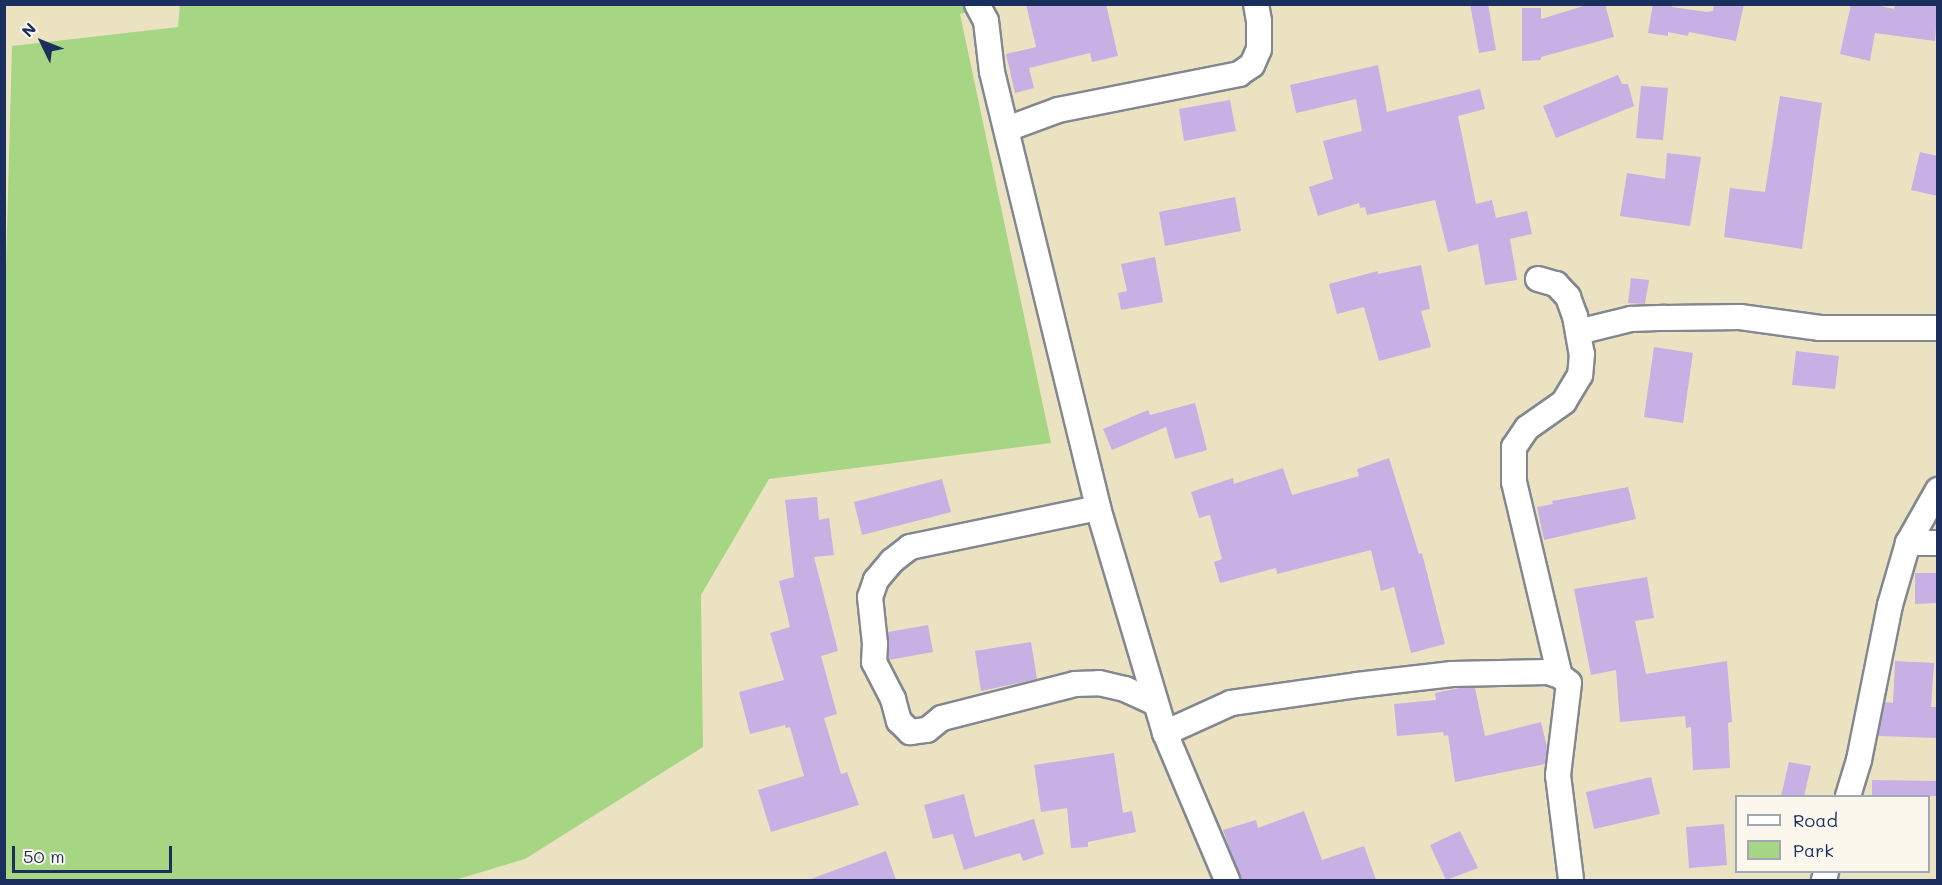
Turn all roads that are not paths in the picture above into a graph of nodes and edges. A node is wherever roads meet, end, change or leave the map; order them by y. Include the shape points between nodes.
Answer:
1 (977, 4) edge
2 (1256, 4) edge
3 (1007, 129) junction
4 (1538, 279) dead end
5 (1938, 328) edge
6 (1578, 332) junction
7 (1938, 489) edge
8 (1098, 508) junction
9 (1908, 543) junction
10 (1938, 543) edge
11 (1560, 676) junction
12 (1155, 703) junction
13 (1165, 733) junction
14 (1848, 795) edge
15 (1227, 880) edge
16 (1571, 880) edge

1 - 3 street via 986,21 992,72
2 - 3 street via 1259,49 1252,65 1239,74 1058,110
3 - 8 street
4 - 6 street via 1556,284 1568,297
5 - 6 street via 1821,328 1740,317 1631,319
6 - 11 street via 1580,375 1564,402 1527,428 1514,447 1514,482
7 - 9 street
8 - 12 street
8 - 12 street via 910,547 891,561 876,580 870,597 874,662 893,699 899,721 910,732 927,729 942,718 1075,684 1108,685
9 - 10 street
9 - 14 street via 1890,605
11 - 13 street via 1548,672 1452,674 1232,703
11 - 16 street via 1569,683 1558,775
12 - 13 street
13 - 15 street

